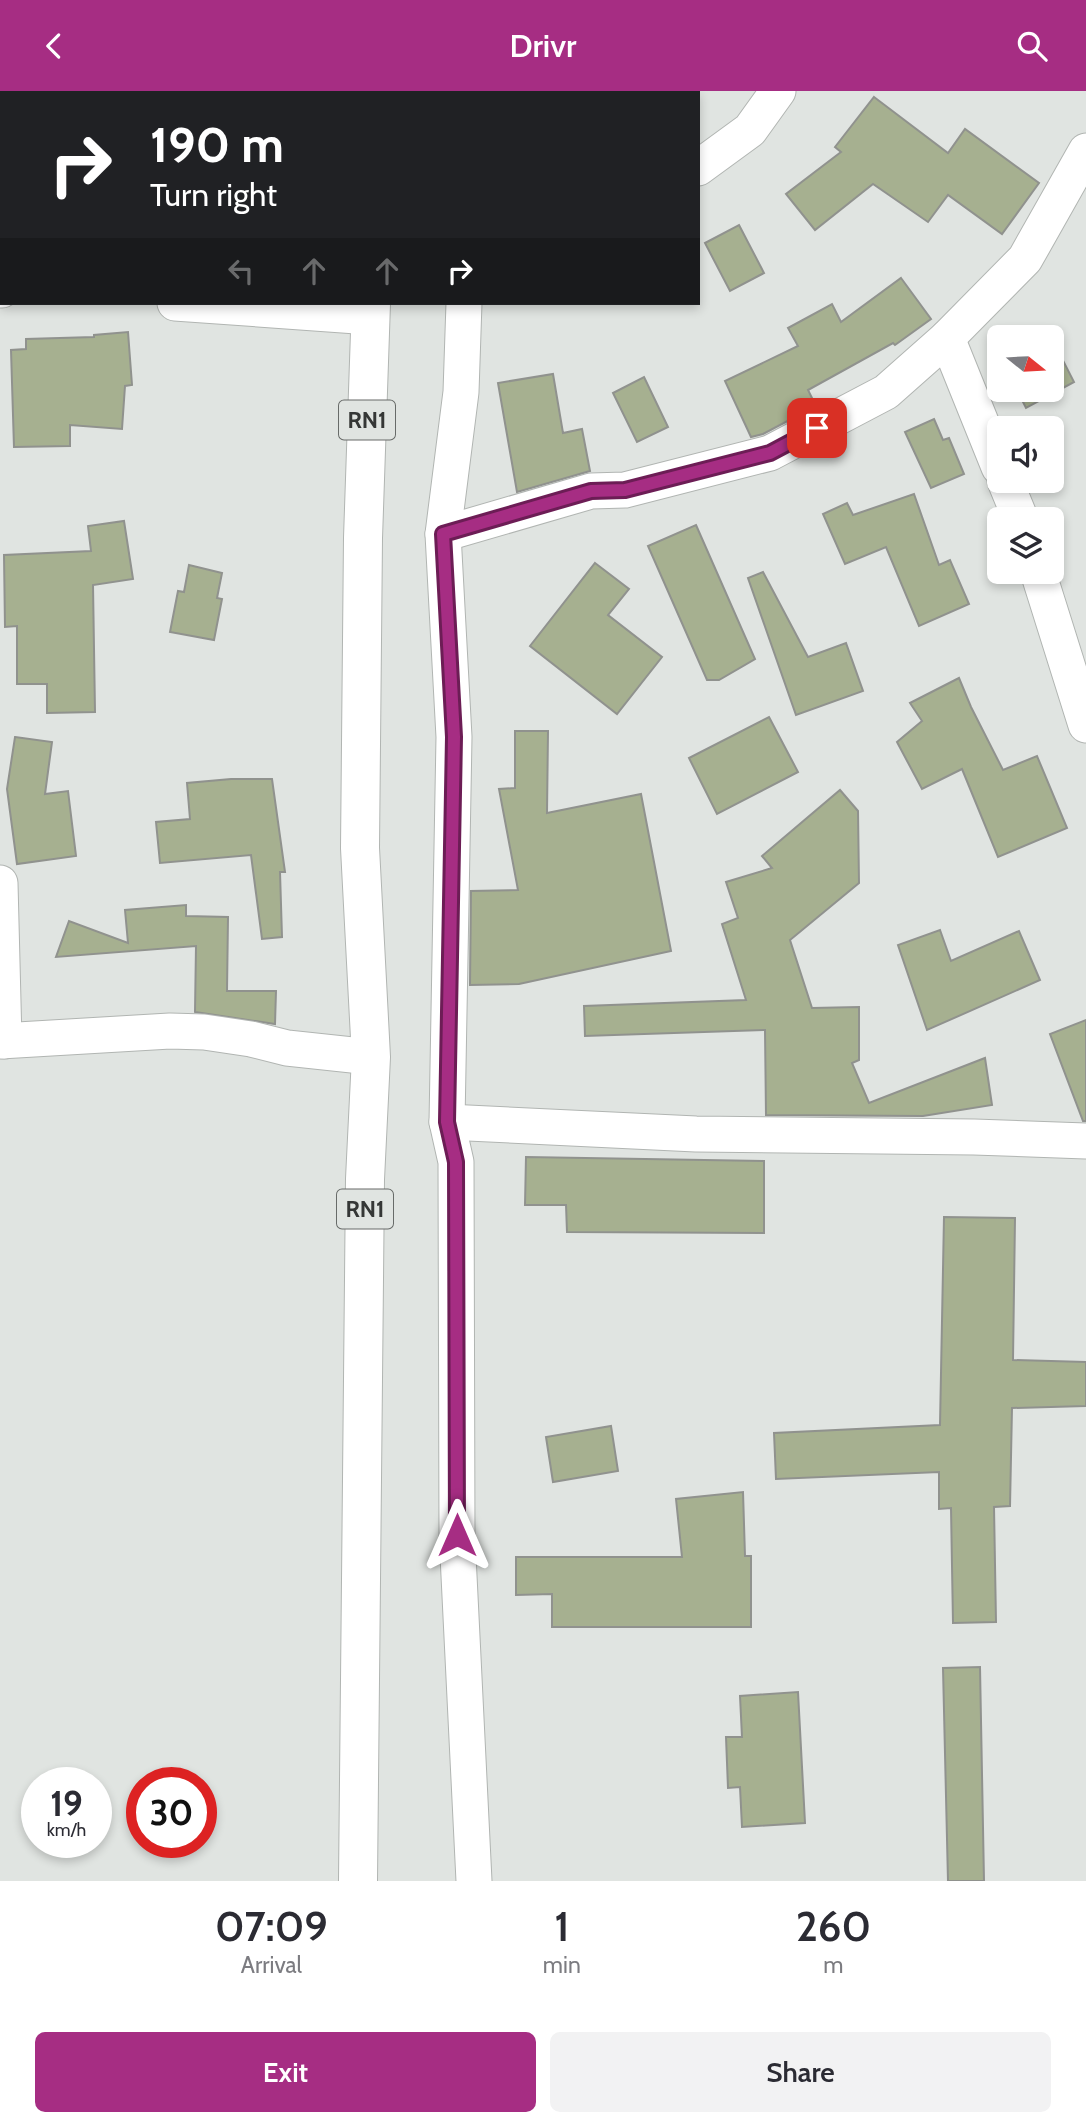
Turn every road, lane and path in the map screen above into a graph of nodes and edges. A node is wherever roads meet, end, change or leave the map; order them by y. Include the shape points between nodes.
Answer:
1 (778, 91) edge
2 (1086, 151) edge
3 (700, 166) edge
4 (232, 305) edge
5 (464, 305) edge
6 (371, 310) edge
7 (947, 338) junction
8 (987, 437) edge
9 (443, 534) junction
10 (1042, 584) edge
11 (1086, 725) edge
12 (0, 883) edge
13 (2, 1041) edge
14 (370, 1057) junction
15 (447, 1122) junction
16 (1086, 1141) edge
17 (358, 1881) edge
18 (474, 1881) edge

1 - 3 street via 750,130
2 - 7 street via 1025,259
4 - 6 street
5 - 9 street via 461,392
6 - 14 highway, RN1 via 360,848
7 - 8 street
7 - 9 street via 886,391 770,453 625,490 591,491
9 - 15 street via 454,737
10 - 11 street
12 - 13 street
13 - 14 street via 204,1032
14 - 17 highway, RN1
15 - 16 street via 695,1134
15 - 18 street via 456,1162 457,1535

